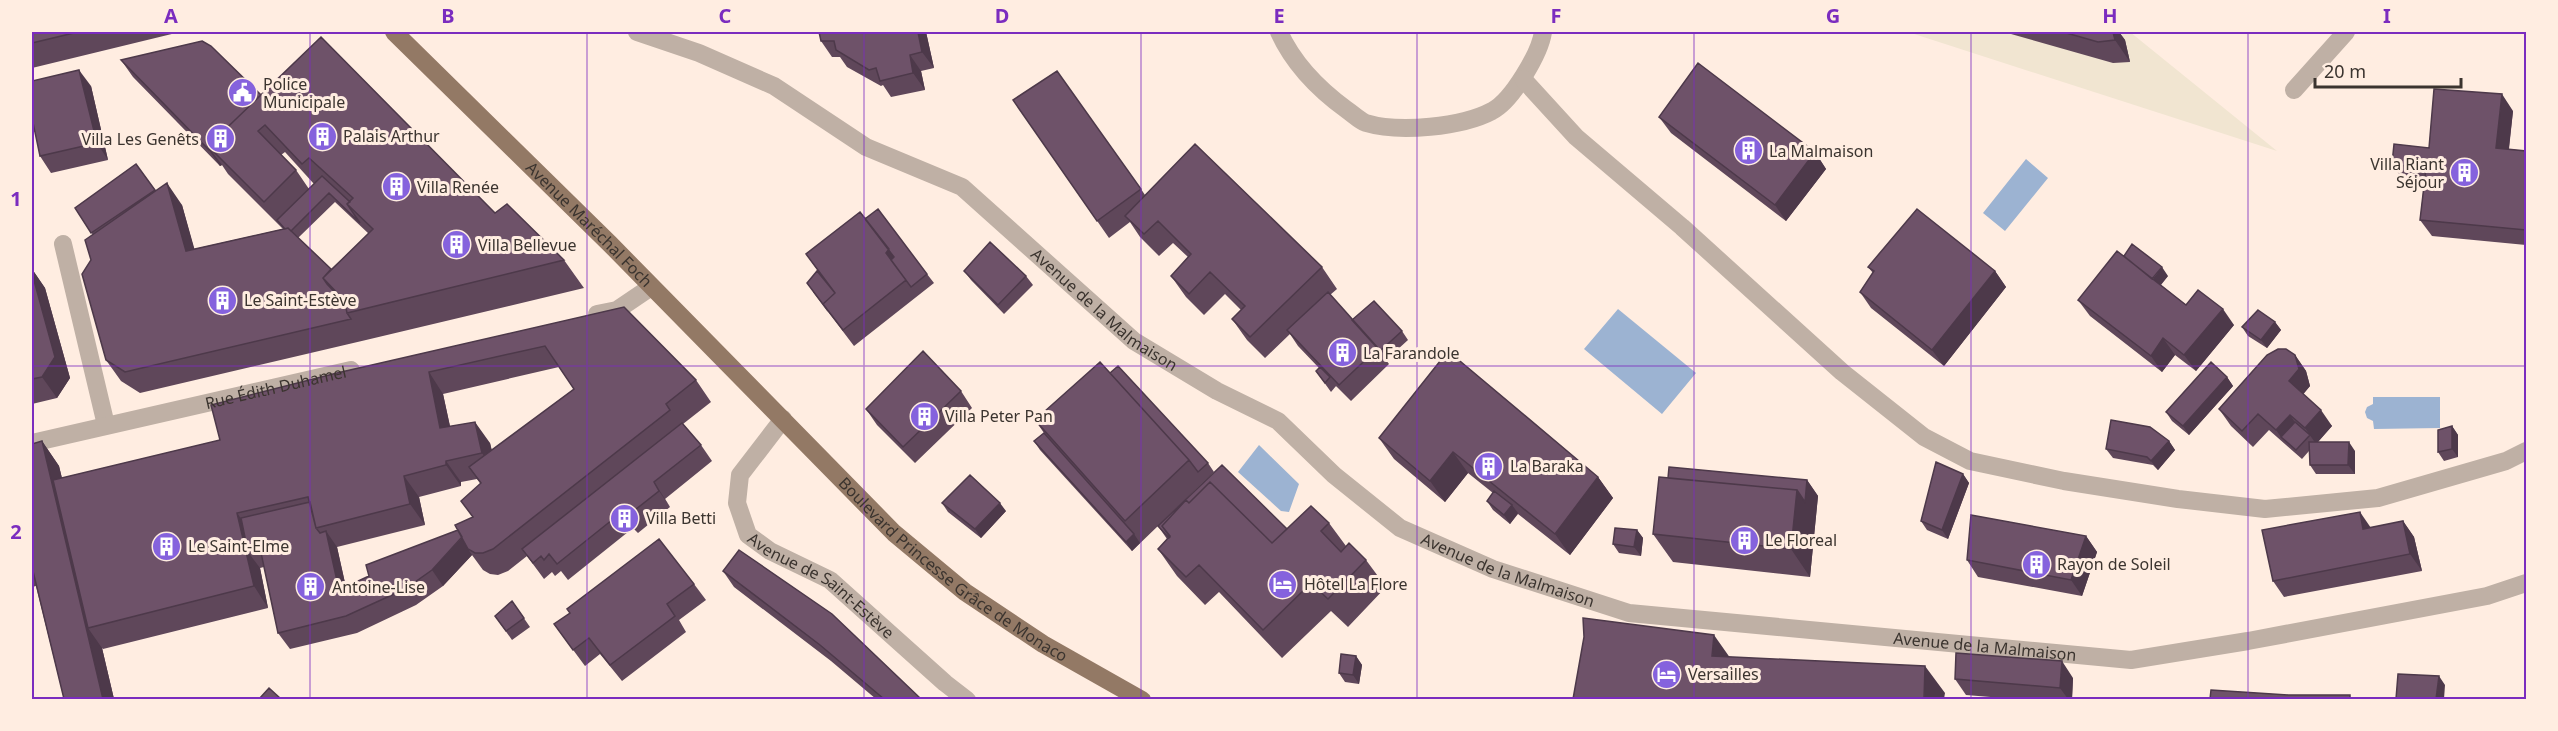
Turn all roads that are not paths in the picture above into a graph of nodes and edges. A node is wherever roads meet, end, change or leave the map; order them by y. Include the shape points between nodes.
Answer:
1 (394, 32) edge
2 (637, 32) edge
3 (1279, 32) edge
4 (1543, 32) edge
5 (2346, 32) edge
6 (1523, 79) junction
7 (2294, 90) dead end
8 (63, 244) dead end
9 (651, 287) junction
10 (582, 318) edge
11 (373, 365) edge
12 (783, 419) junction
13 (106, 425) junction
14 (32, 443) edge
15 (2526, 451) edge
16 (2526, 583) edge
17 (967, 699) edge
18 (1142, 699) edge

1 - 9 main road, Avenue Maréchal Foch
2 - 16 street, Avenue de la Malmaison via 699,53 774,86 866,147 962,187 1134,341 1217,391 1278,421 1334,475 1400,528 1493,569 1629,613 2132,660 2475,598
3 - 6 street via 1289,54 1322,92 1365,123 1409,128 1458,123 1494,110
4 - 6 street
5 - 7 street
6 - 15 street via 1576,137 1842,372 1924,437 1970,461 2155,496 2265,509 2378,498 2506,461
8 - 13 street
9 - 10 street via 617,310
9 - 12 main road, Avenue Maréchal Foch
11 - 13 street, Rue Édith Duhamel
12 - 17 street, Avenue de Saint-Estève via 740,475 737,503 748,535 770,551 831,580
12 - 18 main road, Boulevard Princesse Grâce de Monaco via 894,533 964,592 1043,644
13 - 14 street, Rue Édith Duhamel

